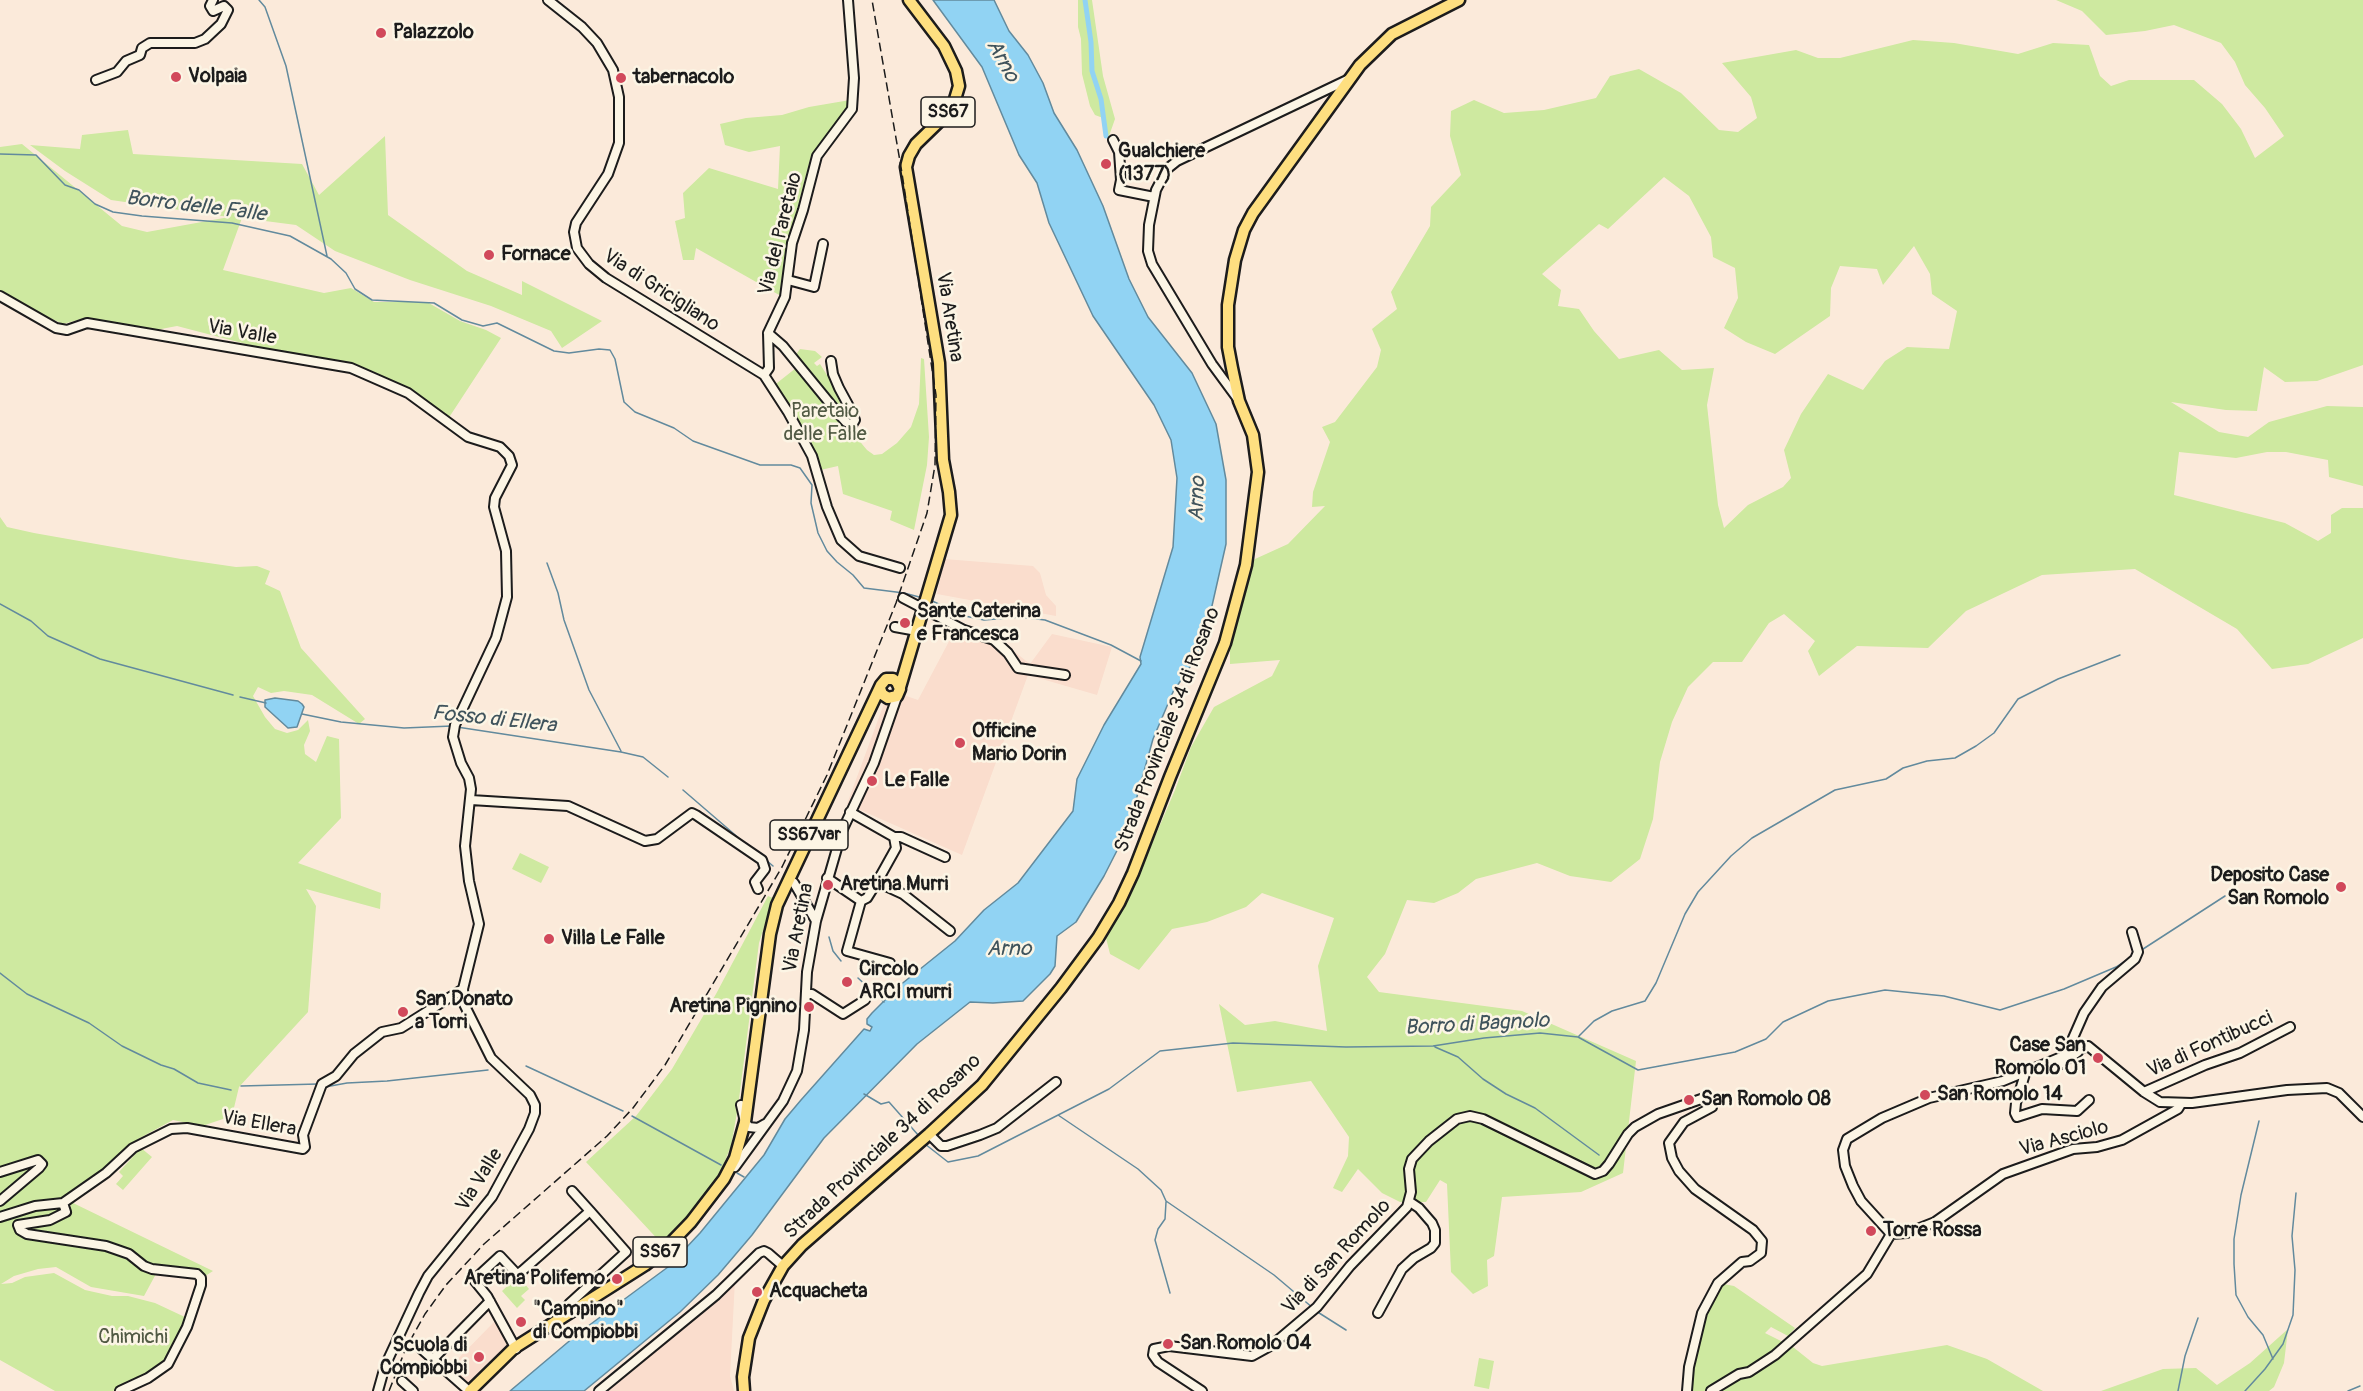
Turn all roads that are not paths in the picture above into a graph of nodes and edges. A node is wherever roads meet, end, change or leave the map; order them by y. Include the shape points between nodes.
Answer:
1 (213, 0) edge
2 (548, 0) edge
3 (848, 0) edge
4 (909, 0) edge
5 (1459, 0) edge
6 (96, 80) dead end
7 (1349, 80) junction
8 (1113, 140) dead end
9 (1154, 197) junction
10 (823, 244) dead end
11 (788, 280) junction
12 (0, 296) edge
13 (768, 333) junction
14 (831, 361) dead end
15 (764, 375) junction
16 (1239, 401) junction
17 (900, 568) dead end
18 (903, 598) dead end
19 (921, 607) junction
20 (895, 627) dead end
21 (918, 627) junction
22 (906, 667) junction
23 (1065, 675) dead end
24 (890, 693) junction
25 (861, 792) junction
26 (471, 800) junction
27 (850, 812) junction
28 (863, 818) junction
29 (894, 837) junction
30 (945, 857) dead end
31 (827, 878) junction
32 (877, 882) junction
33 (794, 883) dead end
34 (758, 889) dead end
35 (861, 901) junction
36 (816, 921) junction
37 (950, 931) dead end
38 (2132, 932) dead end
39 (770, 934) junction
40 (890, 963) dead end
41 (463, 989) junction
42 (806, 994) junction
43 (865, 1000) dead end
44 (2289, 1027) dead end
45 (2082, 1048) junction
46 (2066, 1054) junction
47 (2034, 1070) junction
48 (2025, 1074) junction
49 (1056, 1082) dead end
50 (2144, 1092) junction
51 (2089, 1100) dead end
52 (2181, 1104) junction
53 (741, 1105) junction
54 (2363, 1117) edge
55 (769, 1121) junction
56 (745, 1122) junction
57 (929, 1134) junction
58 (0, 1172) edge
59 (719, 1187) junction
60 (572, 1191) dead end
61 (709, 1200) junction
62 (0, 1201) edge
63 (1410, 1202) junction
64 (63, 1203) junction
65 (590, 1211) junction
66 (0, 1217) edge
67 (1891, 1234) junction
68 (783, 1266) junction
69 (597, 1279) junction
70 (468, 1285) dead end
71 (604, 1291) junction
72 (488, 1302) junction
73 (569, 1304) dead end
74 (1378, 1313) dead end
75 (577, 1314) dead end
76 (418, 1346) dead end
77 (514, 1348) junction
78 (433, 1359) junction
79 (402, 1381) dead end
80 (120, 1391) edge
81 (378, 1391) edge
82 (413, 1391) edge
83 (469, 1391) edge
84 (598, 1391) edge
85 (744, 1391) edge
86 (1202, 1391) edge
87 (1687, 1391) edge
88 (1711, 1391) edge

1 - 6 street via 213,11 224,6 228,10 221,24 205,39 195,43 150,44 117,72
2 - 15 street, Via di Gricigliano via 597,44 613,70 618,89 620,143 608,174 576,223 577,248 606,278
3 - 11 street, Via del Paretaio via 854,78 852,109 817,156 792,243
4 - 19 main road, Via Aretina / SS67 via 944,46 959,86 951,108 916,144 906,167 932,316 951,515 933,582
5 - 7 main road, Strada Provinciale 34 di Rosano via 1392,34
7 - 9 street via 1177,160 1167,169
7 - 16 main road, Strada Provinciale 34 di Rosano via 1244,230 1234,260 1228,305 1228,347
8 - 9 street via 1119,152 1119,190
9 - 16 street via 1148,251 1152,264
10 - 11 street via 814,287
11 - 13 street, Via del Paretaio via 785,297
12 - 26 street, Via Valle via 56,328 67,330 87,324 351,368 408,393 468,437 500,447 509,456 512,465 494,507 506,551 507,597 495,638 455,727 455,747 469,778
13 - 14 street via 852,425 855,420 838,388
13 - 15 street, Via del Paretaio via 769,368
15 - 17 street, Via di Gricigliano via 812,456 841,540 859,556
16 - 57 main road, Strada Provinciale 34 di Rosano via 1253,435 1258,472 1246,565 1225,643 1133,873 1098,938 1061,988 982,1085
18 - 19 street
19 - 21 main road, Via Aretina / SS67
19 - 23 street via 964,630 994,640 1018,668
20 - 21 street
21 - 22 main road, Via Aretina / SS67
22 - 24 main road, Via Aretina / SS67
22 - 24 main road via 890,679 896,680
24 - 25 street, Via Aretina via 894,710
24 - 39 main road, SS67var via 867,710 784,888
25 - 27 street, Via Aretina
25 - 28 street via 859,809
26 - 34 street via 568,806 645,841 657,839 692,813 762,860 765,869 755,882
26 - 41 street via 465,846 479,924
27 - 28 street
27 - 31 street, Via Aretina
28 - 29 street
29 - 30 street
29 - 32 street via 896,848
31 - 35 street
31 - 36 street, Via Aretina
32 - 35 street
32 - 37 street via 903,894
33 - 36 street
35 - 40 street via 847,951
36 - 42 street, Via Aretina
38 - 46 street via 2138,952 2135,959 2102,987 2084,1012
39 - 53 main road, SS67var via 762,961
39 - 56 main road, SS67var
41 - 64 street, Via Ellera via 401,1028 382,1032 354,1054 321,1087 303,1135 303,1149 187,1128 171,1129 133,1149
41 - 81 street, Via Valle via 466,1011 491,1058 530,1095 535,1113 492,1197 419,1293
42 - 43 street via 843,1014
42 - 55 street, Via Aretina via 798,1066 783,1101
44 - 50 street, Via di Fontibucci via 2240,1053
45 - 46 street
45 - 47 street via 2059,1065
45 - 50 street via 2095,1050
46 - 47 street
47 - 48 street
48 - 51 street, Via Asciolo via 2016,1103 2017,1117 2042,1109 2077,1111
48 - 67 street via 1929,1098 1882,1118 1847,1139 1845,1166 1853,1186 1861,1201
49 - 57 street via 997,1128 980,1135 941,1146
50 - 52 street via 2160,1102
52 - 54 street via 2314,1087 2339,1094
52 - 67 street, Via Asciolo via 2122,1140 2097,1148 2073,1149 2003,1174 1935,1222 1907,1233
53 - 56 street
53 - 61 main road, SS67var via 731,1152
55 - 56 street via 755,1128
55 - 59 street, Via Aretina
56 - 59 main road, SS67var via 735,1158
57 - 68 main road, Strada Provinciale 34 di Rosano
58 - 62 street via 38,1160 42,1164
59 - 61 main road, Via Aretina / SS67var
60 - 65 street
61 - 71 main road, Via Aretina / SS67 via 664,1250
63 - 74 street via 1432,1223 1435,1243 1402,1269
63 - 86 street, Via di San Romolo via 1317,1307 1262,1352 1252,1356 1162,1346 1153,1351 1158,1362
63 - 87 street, Via di San Romolo via 1412,1159 1457,1119 1483,1119 1595,1174 1609,1164 1635,1127 1693,1100 1711,1100 1712,1107 1684,1122 1675,1133 1670,1143 1672,1158 1695,1189 1753,1230 1762,1241 1761,1253 1742,1262 1718,1283 1702,1313
64 - 66 street via 34,1206
64 - 80 street, Via Ellera via 66,1212 50,1220 18,1225 20,1230 106,1246 129,1254 152,1269 197,1274 201,1278 187,1327 168,1364
65 - 69 street via 626,1252
65 - 72 street via 519,1271 500,1256 476,1277 475,1282
67 - 88 street via 1867,1274 1774,1355
68 - 84 street via 768,1253 759,1254 716,1295
68 - 85 main road, Strada Provinciale 34 di Rosano via 749,1338
69 - 71 street
69 - 73 street
70 - 72 street
71 - 77 main road, Via Aretina / SS67
72 - 77 street
72 - 78 street
75 - 77 street, Via Aretina via 519,1349
76 - 78 street
77 - 83 main road, Via Aretina / SS67
78 - 83 street
79 - 82 street

